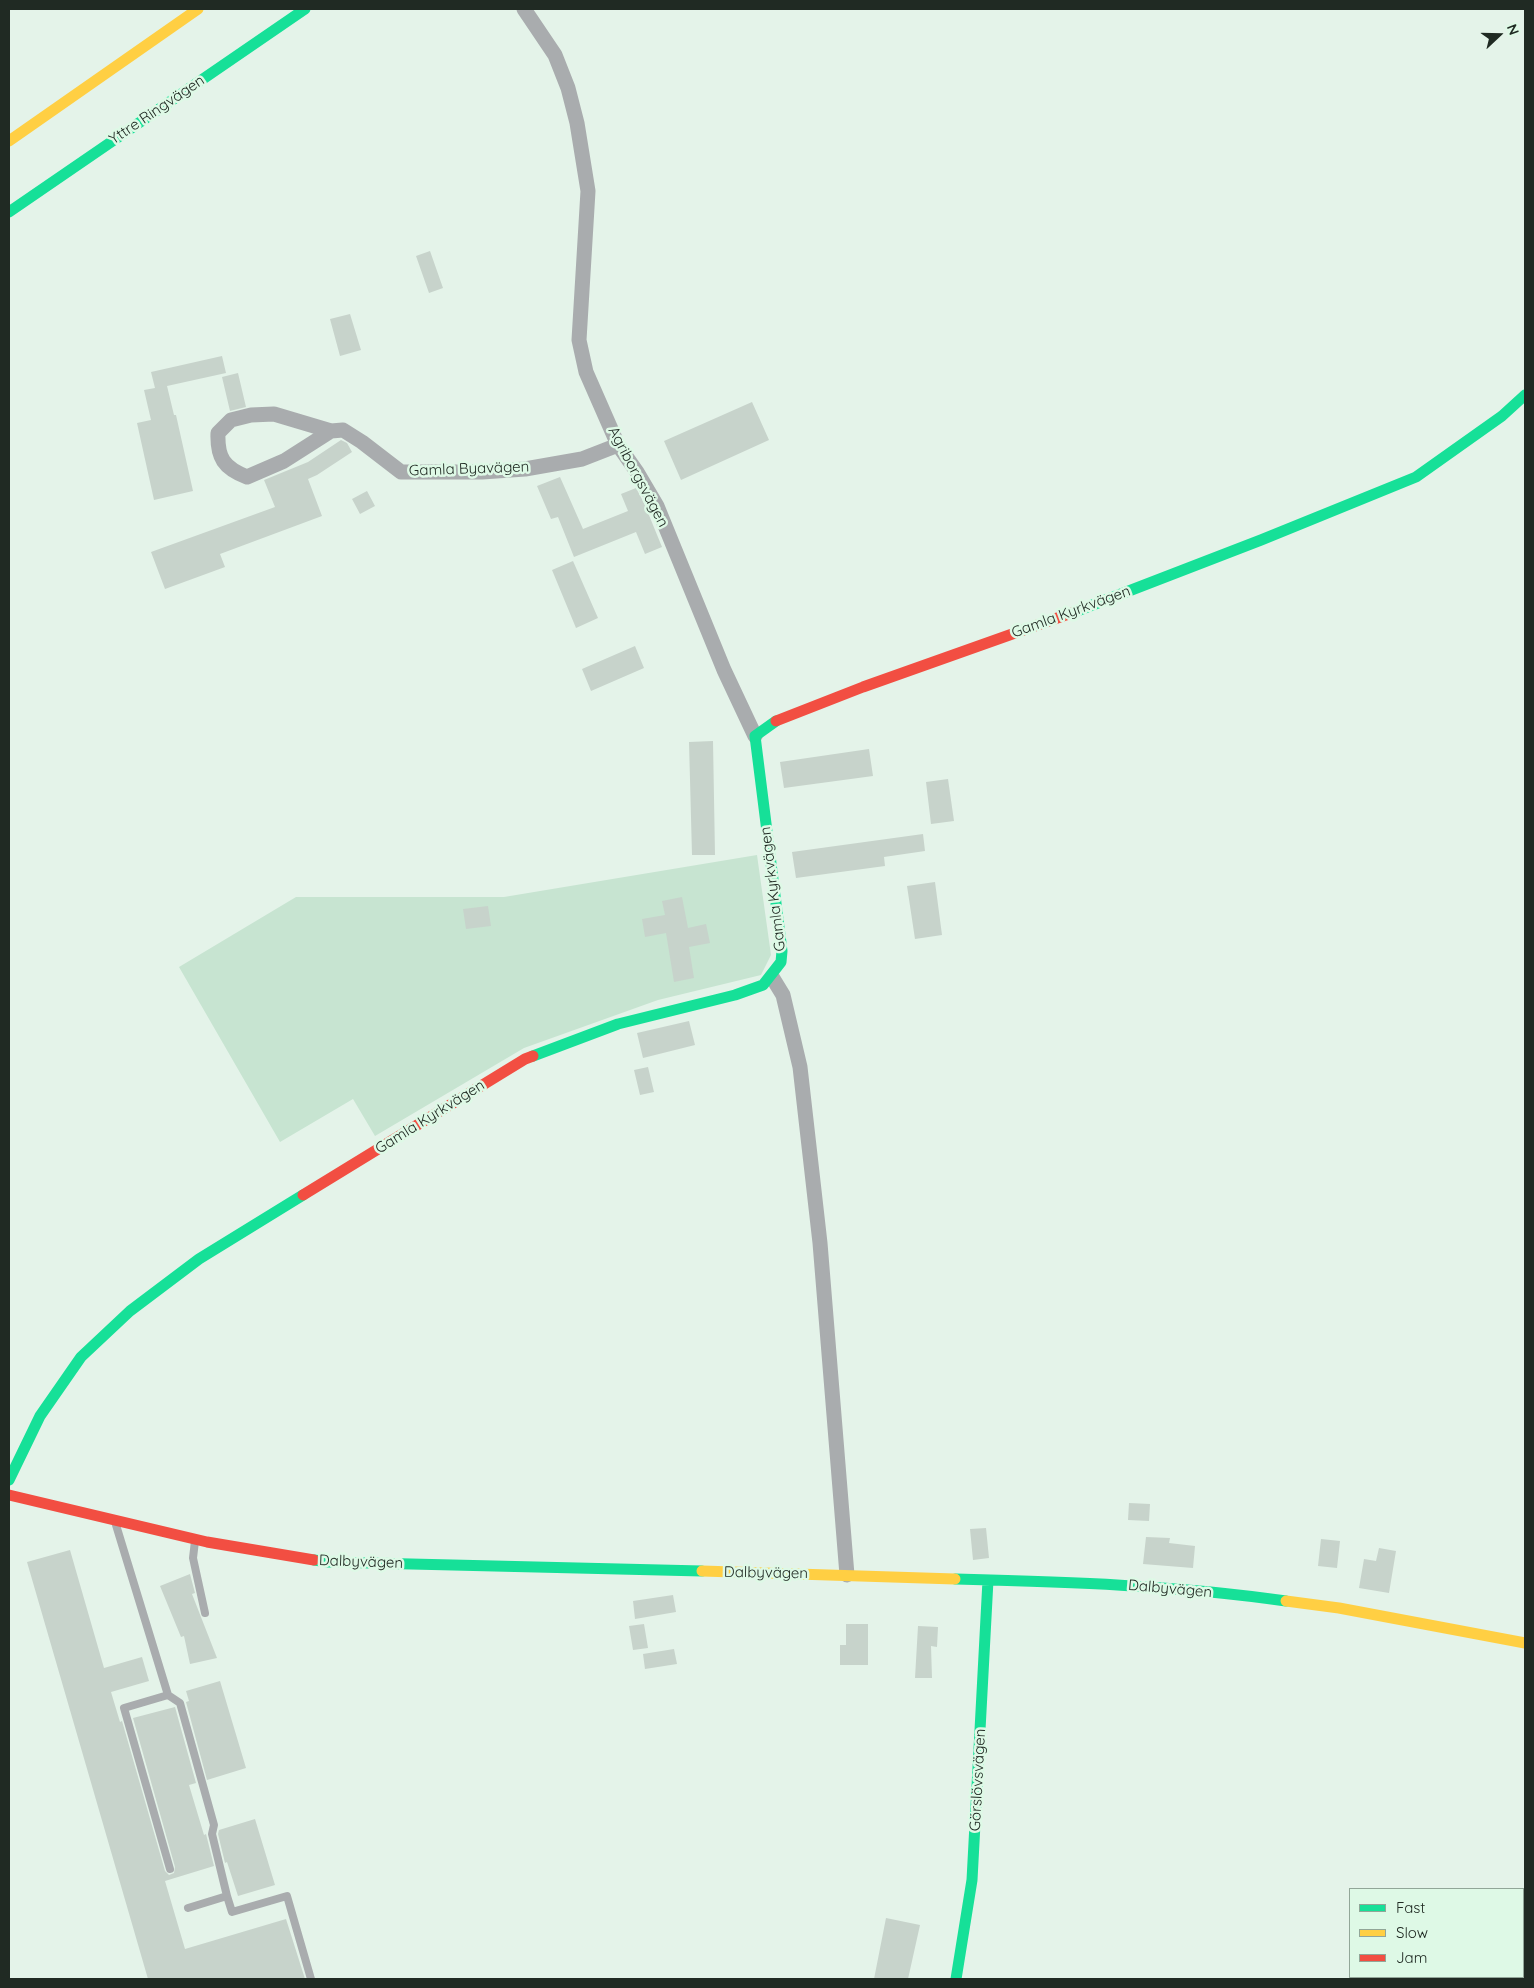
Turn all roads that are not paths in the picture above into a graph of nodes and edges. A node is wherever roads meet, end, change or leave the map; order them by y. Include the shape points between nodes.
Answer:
1 (187, 9) edge
2 (198, 9) edge
3 (305, 9) edge
4 (524, 9) edge
5 (108, 72) junction
6 (9, 141) edge
7 (9, 212) edge
8 (1525, 395) edge
9 (331, 431) junction
10 (618, 445) junction
11 (755, 736) junction
12 (772, 978) junction
13 (9, 1480) edge
14 (9, 1495) edge
15 (115, 1520) junction
16 (196, 1539) junction
17 (847, 1575) junction
18 (988, 1580) junction
19 (205, 1613) dead end
20 (1525, 1643) edge
21 (168, 1695) junction
22 (170, 1870) dead end
23 (228, 1896) junction
24 (188, 1908) dead end
25 (311, 1979) edge
26 (956, 1979) edge

1 - 5 main road
2 - 5 main road
3 - 7 main road, Yttre Ringvägen
4 - 10 street, Agriborgsvägen via 555,55 577,123 588,191 579,340 586,372
5 - 6 main road
8 - 11 main road, Gamla Kyrkvägen via 1502,416 1416,478 1054,619 846,693 778,720
9 - 9 street, Gamla Byavägen via 274,414 252,415 231,420 218,433 217,449 230,470 247,478 284,461
9 - 10 street, Gamla Byavägen via 343,430 401,472 525,469 582,459
10 - 11 street, Agriborgsvägen via 657,506 724,670
11 - 12 main road, Gamla Kyrkvägen via 782,952 781,962
12 - 13 main road, Gamla Kyrkvägen via 744,992 618,1024 525,1059 199,1259 130,1311 80,1357 40,1416
12 - 17 street via 783,995 800,1067 820,1243
14 - 15 main road, Dalbyvägen
15 - 16 main road, Dalbyvägen
15 - 21 lane
16 - 17 main road, Dalbyvägen via 272,1555 328,1562
16 - 19 lane via 193,1558
17 - 18 main road, Dalbyvägen
18 - 20 main road, Dalbyvägen via 1111,1584 1245,1595 1339,1608
18 - 26 main road, Görslövsvägen via 972,1880
21 - 22 lane via 124,1708
21 - 23 lane via 180,1703 214,1825 212,1834
23 - 24 lane
23 - 25 lane via 232,1912 287,1896

